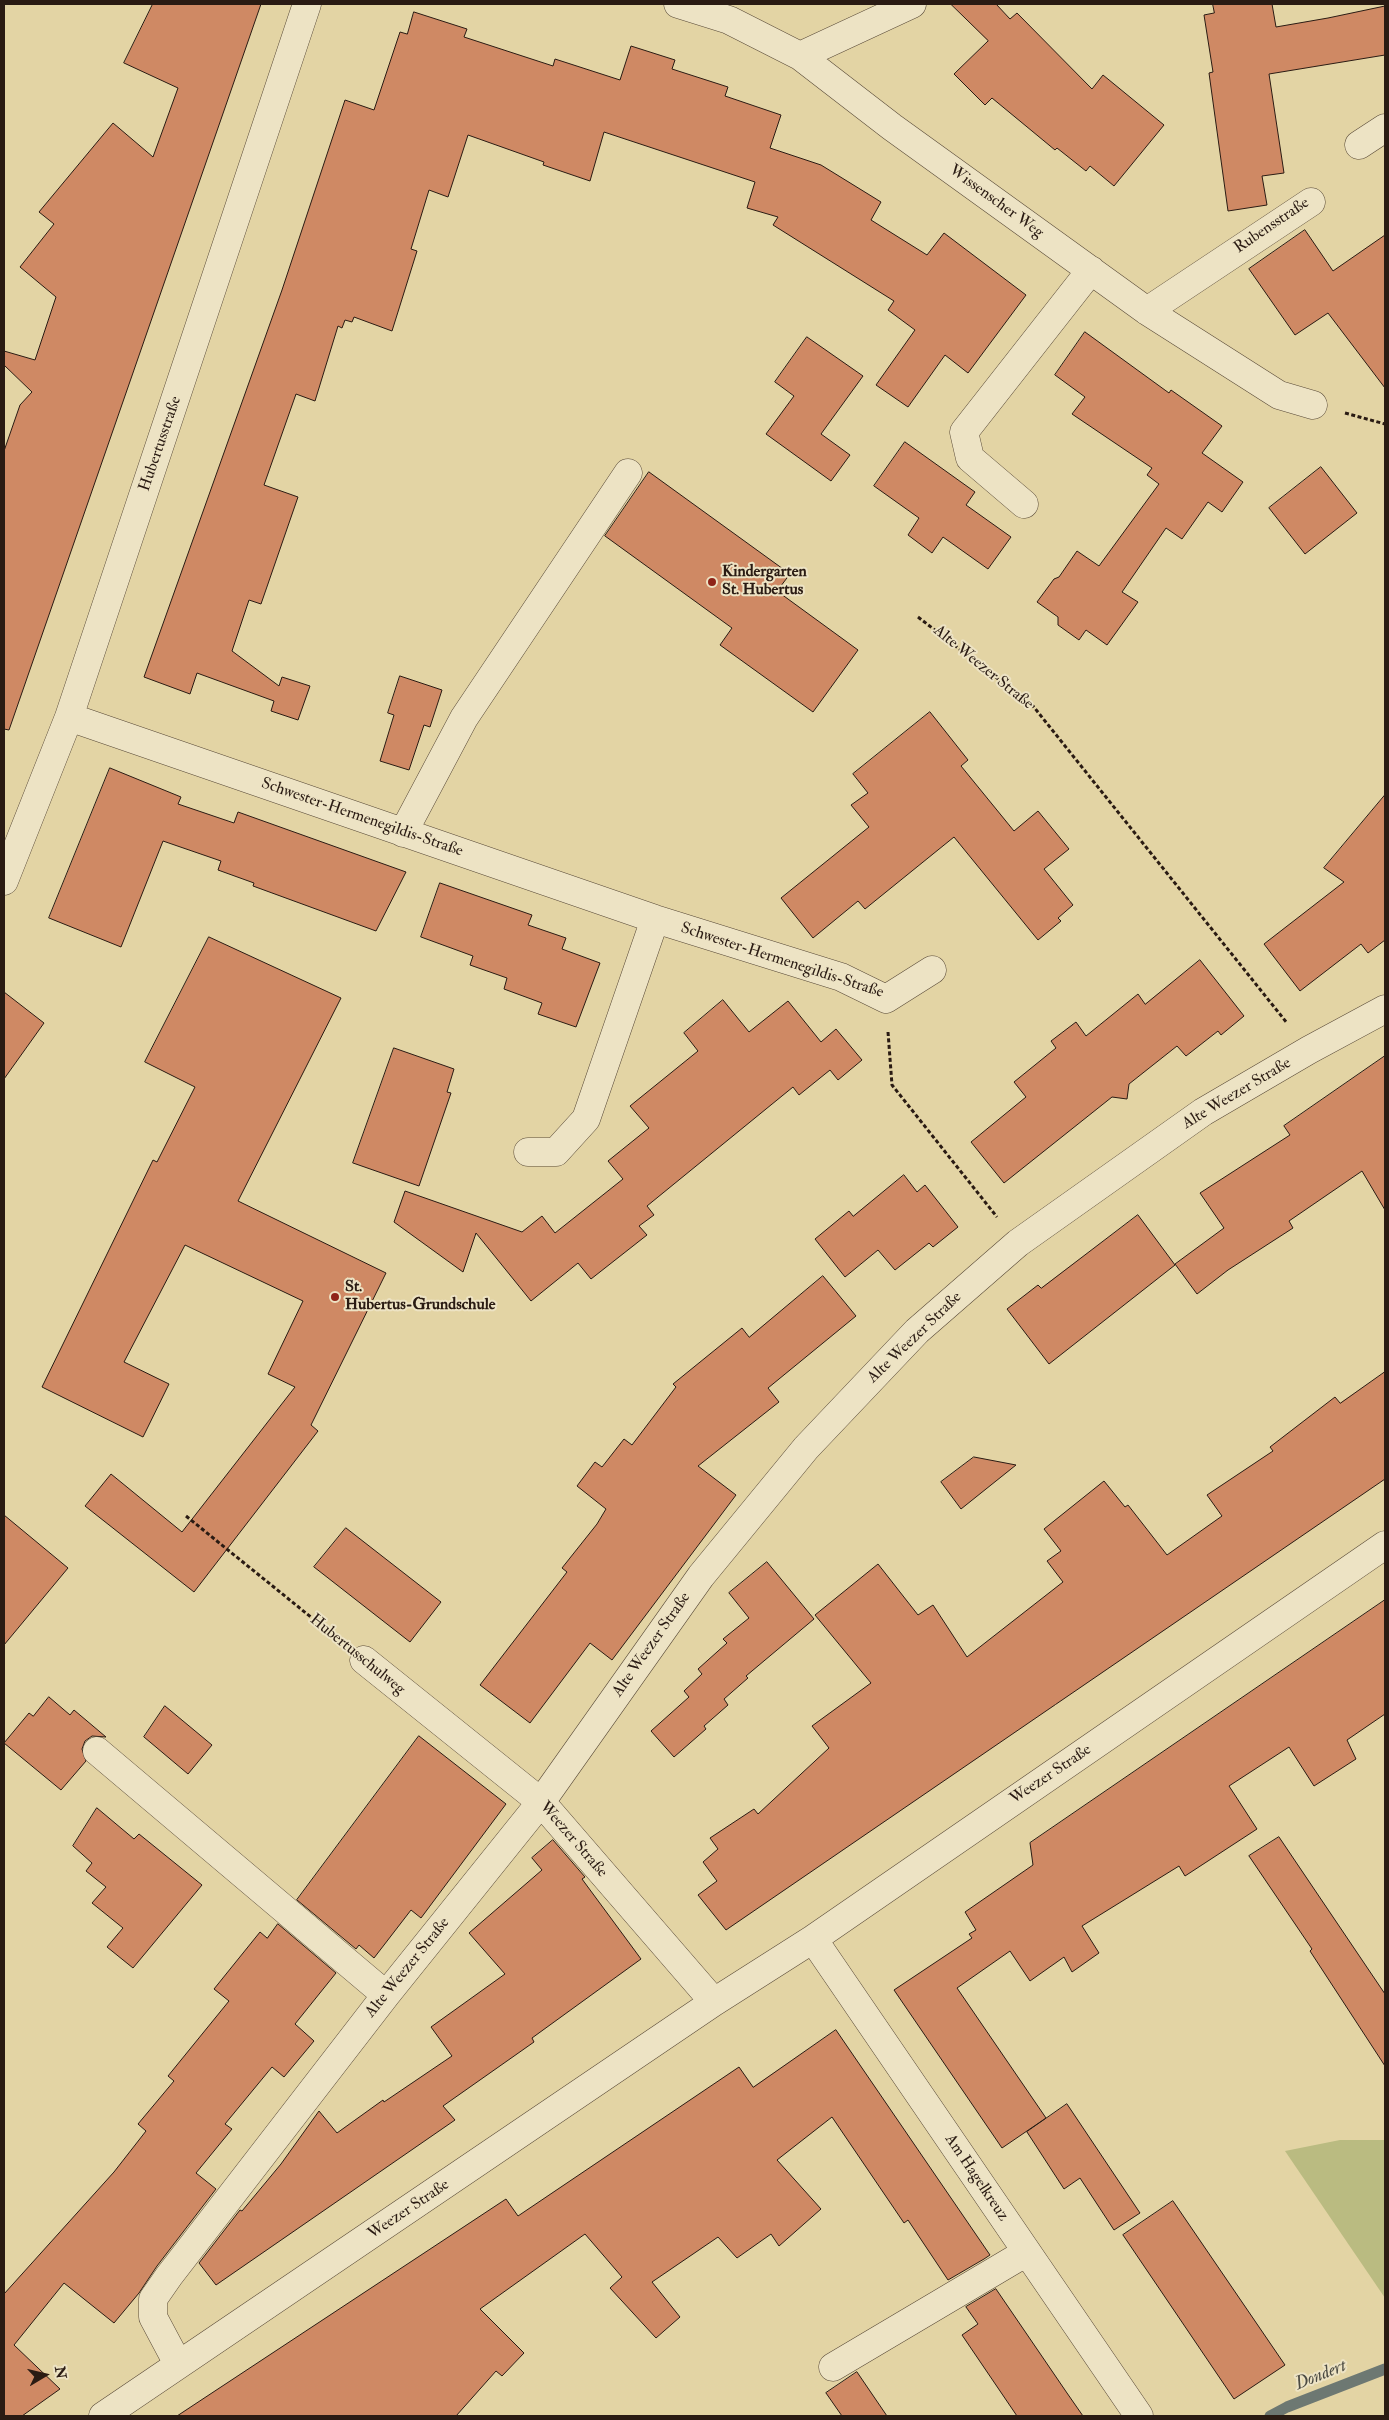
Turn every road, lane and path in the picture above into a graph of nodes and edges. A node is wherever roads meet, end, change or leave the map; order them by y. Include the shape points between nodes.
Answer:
1 (307, 4) edge
2 (678, 4) edge
3 (912, 4) edge
4 (800, 56) junction
5 (1385, 128) edge
6 (1359, 146) dead end
7 (1311, 202) dead end
8 (1091, 270) junction
9 (1147, 311) junction
10 (1313, 404) joint
11 (1385, 424) edge
12 (628, 473) dead end
13 (1024, 504) dead end
14 (918, 617) dead end
15 (69, 718) junction
16 (403, 833) junction
17 (4, 881) edge
18 (655, 919) junction
19 (932, 970) dead end
20 (886, 1000) junction
21 (1385, 1010) edge
22 (1309, 1050) junction
23 (528, 1152) dead end
24 (1018, 1243) junction
25 (186, 1516) dead end
26 (1385, 1545) edge
27 (364, 1660) joint
28 (97, 1751) dead end
29 (535, 1797) junction
30 (813, 1939) junction
31 (386, 1995) junction
32 (714, 2002) junction
33 (1027, 2252) junction
34 (178, 2364) junction
35 (833, 2367) dead end
36 (103, 2416) edge
37 (1139, 2416) edge

1 - 15 street, Hubertusstraße
2 - 4 street, Wissenscher Weg via 729,20
3 - 4 street
4 - 8 street, Wissenscher Weg via 892,127
5 - 6 street
7 - 9 street, Rubensstraße
8 - 9 street, Wissenscher Weg
8 - 13 street via 964,432 970,458
9 - 10 street, Wissenscher Weg via 1279,395
10 - 11 path
12 - 16 street via 464,718
14 - 22 path, Alte Weezer Straße via 1033,706
15 - 16 street, Schwester-Hermenegildis-Straße
15 - 17 street, Hubertusstraße
16 - 18 street, Schwester-Hermenegildis-Straße
18 - 20 street, Schwester-Hermenegildis-Straße via 841,977
18 - 23 street via 586,1119 556,1152
19 - 20 street, Schwester-Hermenegildis-Straße
20 - 24 path via 892,1086
21 - 22 street, Alte Weezer Straße
22 - 24 street, Alte Weezer Straße via 1203,1112
24 - 29 street, Alte Weezer Straße via 917,1331 806,1448 701,1576
25 - 27 path, Hubertusschulweg
26 - 30 street, Weezer Straße
27 - 29 street, Hubertusschulweg
28 - 31 street
29 - 31 street, Alte Weezer Straße
29 - 32 street, Weezer Straße
30 - 32 street, Weezer Straße
30 - 33 street, Am Hagelkreuz
31 - 34 street, Alte Weezer Straße via 154,2298 153,2317
32 - 34 street, Weezer Straße
33 - 35 street
33 - 37 street, Am Hagelkreuz
34 - 36 street, Weezer Straße

